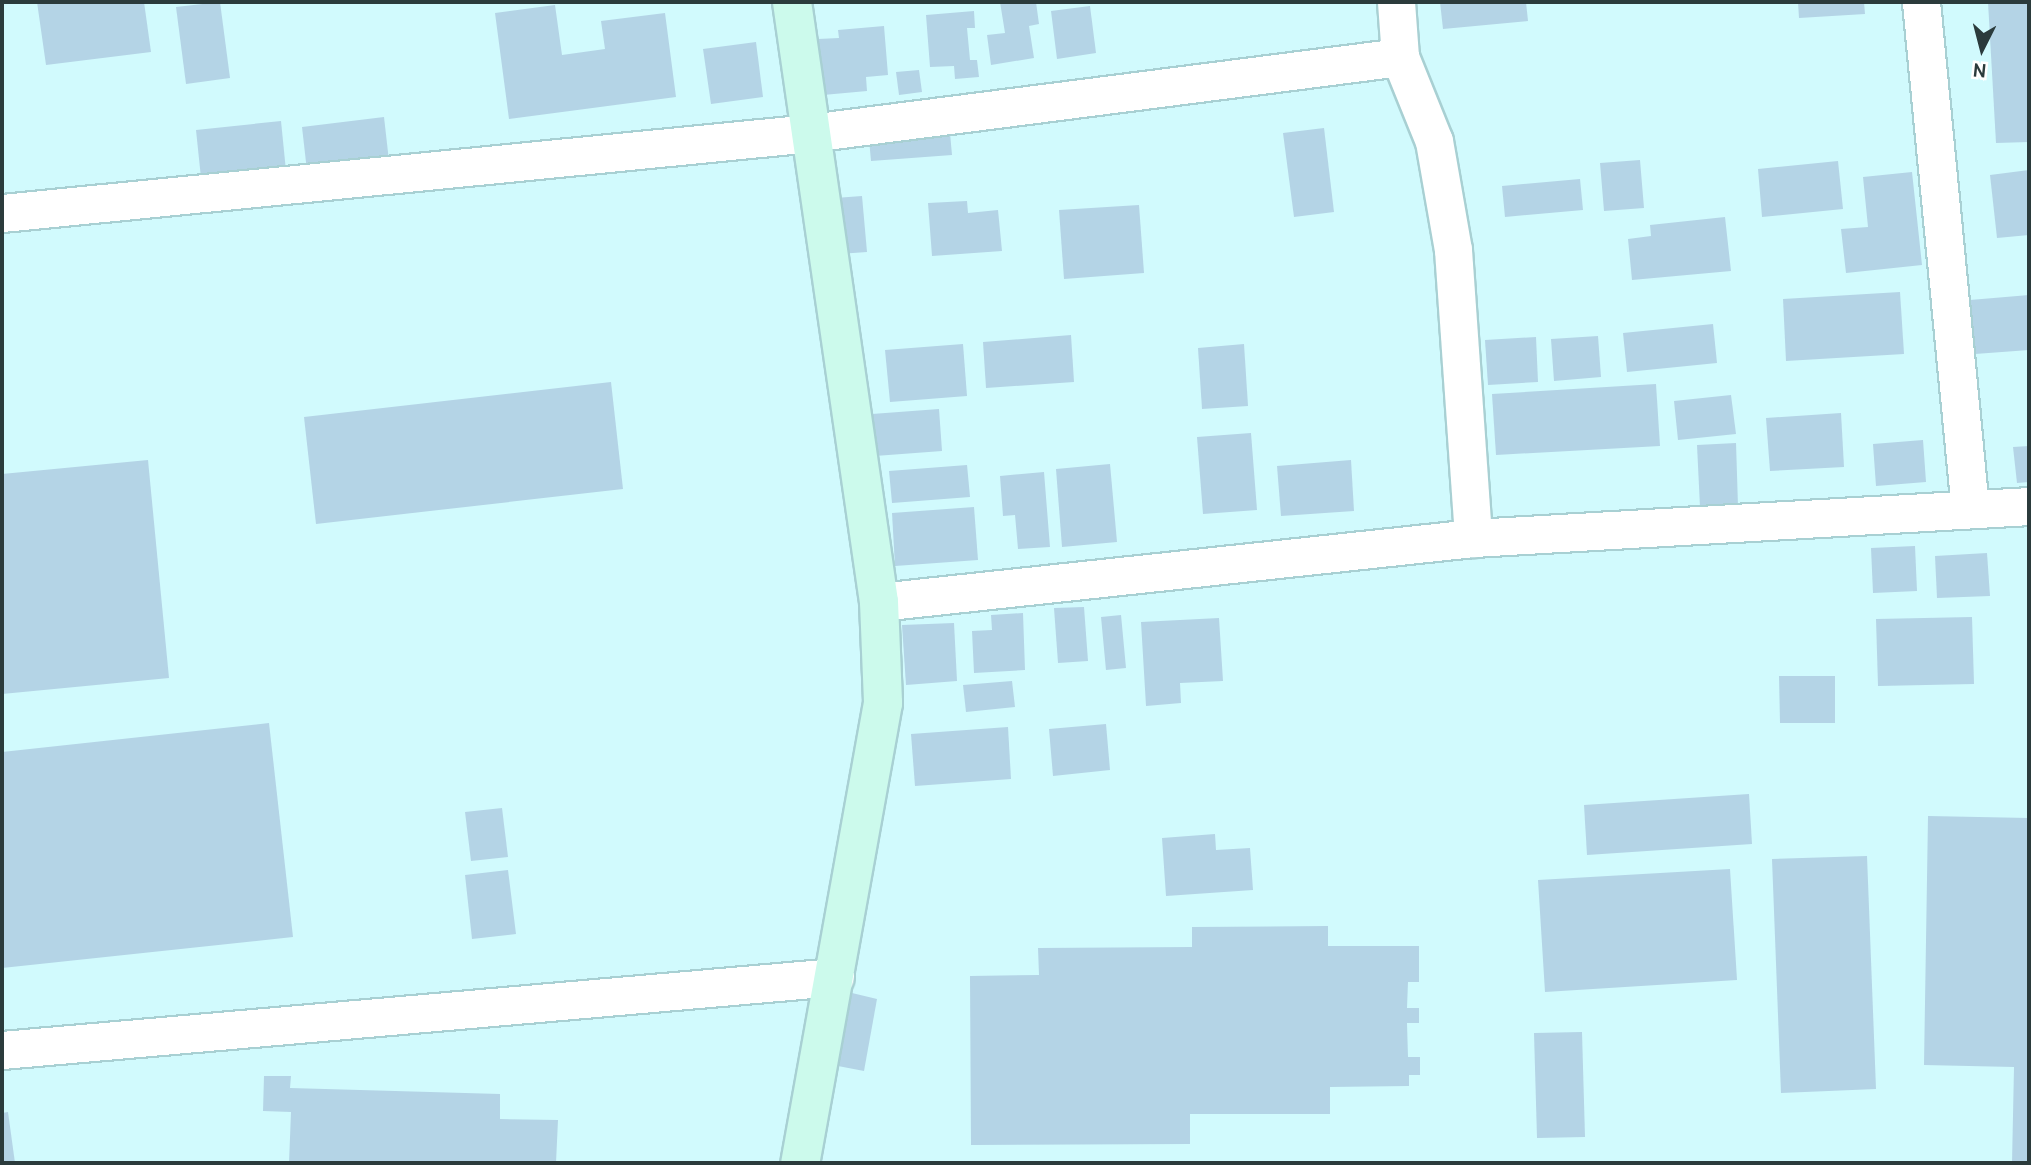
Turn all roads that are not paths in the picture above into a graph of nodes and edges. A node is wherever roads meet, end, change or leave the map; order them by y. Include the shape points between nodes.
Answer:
1 (792, 2) edge
2 (1396, 2) edge
3 (1921, 2) edge
4 (1400, 57) junction
5 (810, 133) junction
6 (2, 213) edge
7 (2029, 506) edge
8 (1970, 509) junction
9 (1473, 538) junction
10 (879, 602) junction
11 (835, 977) junction
12 (2, 1051) edge
13 (800, 1163) edge

1 - 5 street
2 - 4 street
3 - 8 street
4 - 5 street
4 - 9 street via 1434,141 1453,250
5 - 6 street
5 - 10 street
7 - 8 street
8 - 9 street
9 - 10 street
10 - 11 street via 883,703
11 - 12 street
11 - 13 street

